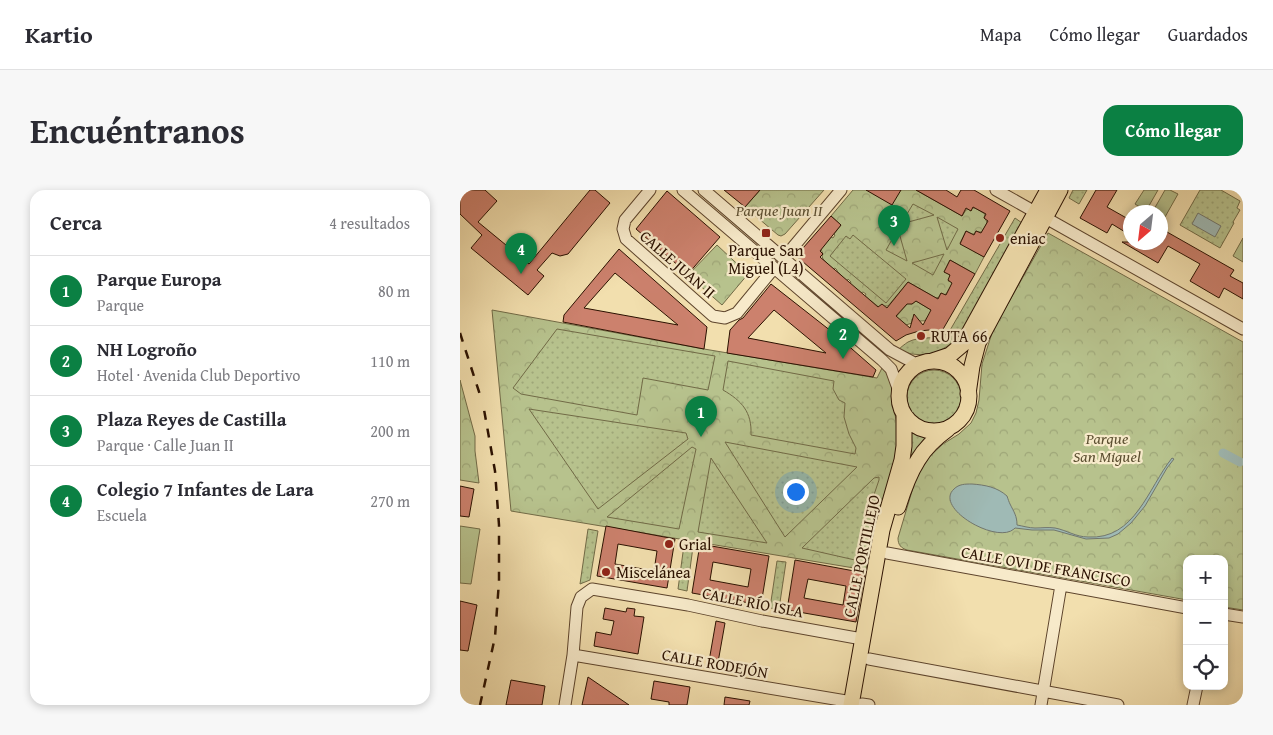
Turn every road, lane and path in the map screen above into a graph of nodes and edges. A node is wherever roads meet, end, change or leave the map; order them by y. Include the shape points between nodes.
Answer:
1 (650, 190) edge
2 (683, 190) edge
3 (704, 190) edge
4 (841, 190) edge
5 (996, 190) edge
6 (1048, 190) edge
7 (1060, 190) edge
8 (1039, 215) junction
9 (784, 258) junction
10 (774, 268) junction
11 (1243, 329) edge
12 (924, 363) junction
13 (899, 391) junction
14 (968, 394) junction
15 (904, 414) junction
16 (948, 429) junction
17 (893, 554) junction
18 (1061, 585) junction
19 (1183, 607) edge
20 (1228, 615) edge
21 (1243, 617) edge
22 (862, 639) junction
23 (573, 655) junction
24 (869, 659) junction
25 (1196, 690) edge
26 (1043, 691) junction
27 (859, 704) edge
28 (564, 705) edge
29 (1041, 705) edge
30 (1118, 705) edge
31 (1193, 705) edge

1 - 10 street, CALLE JUAN II via 625,220 626,239 713,316 726,318 737,313
2 - 10 street
3 - 9 street
4 - 9 street
5 - 8 street
6 - 8 main road
7 - 8 main road
8 - 11 street
8 - 12 main road via 963,344 950,355
8 - 14 main road via 978,343
9 - 12 street via 890,350
10 - 13 street via 882,360 891,369
12 - 13 main road via 906,375
12 - 14 main road via 943,363 955,368 965,381
13 - 15 main road
14 - 16 main road via 965,413
15 - 16 main road via 912,424 924,430
15 - 22 main road, CALLE PORTILLEJO via 902,460 882,530
16 - 17 main road, CALLE PORTILLEJO via 918,459 902,495 891,531
17 - 18 street, CALLE OVI DE FRANCISCO
17 - 24 main road, CALLE PORTILLEJO
18 - 19 street, CALLE OVI DE FRANCISCO
18 - 26 street
20 - 21 street
22 - 23 street, CALLE RÍO ISLA via 592,589 581,597 577,607
22 - 27 main road, CALLE PORTILLEJO
23 - 27 street, CALLE RODEJÓN
23 - 28 street
24 - 26 street
24 - 27 main road, CALLE PORTILLEJO
25 - 31 street
26 - 29 street
26 - 30 street

